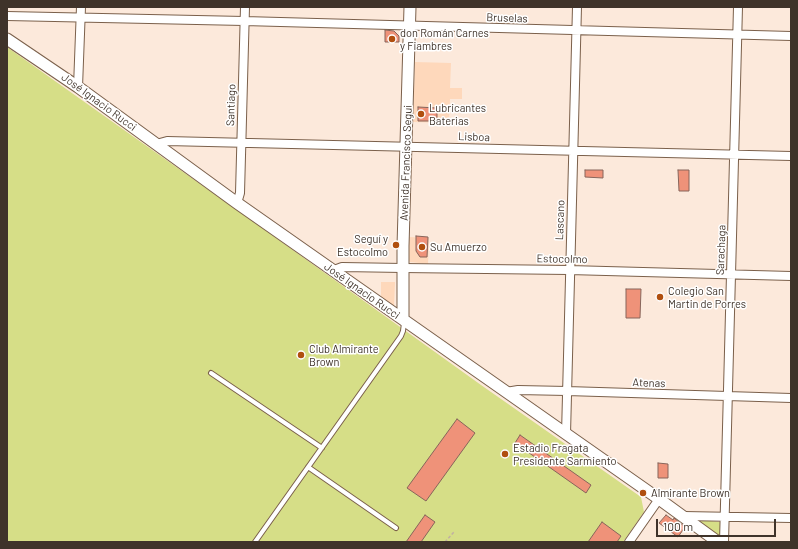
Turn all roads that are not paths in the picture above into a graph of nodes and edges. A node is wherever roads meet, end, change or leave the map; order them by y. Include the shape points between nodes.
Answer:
1 (81, 7) edge
2 (245, 7) edge
3 (410, 7) edge
4 (577, 7) edge
5 (738, 7) edge
6 (7, 16) edge
7 (81, 17) junction
8 (244, 21) junction
9 (410, 26) junction
10 (576, 31) junction
11 (738, 35) junction
12 (791, 36) edge
13 (7, 39) edge
14 (78, 87) junction
15 (240, 142) junction
16 (156, 144) junction
17 (406, 146) junction
18 (573, 151) junction
19 (734, 155) junction
20 (791, 156) edge
21 (237, 203) junction
22 (403, 268) junction
23 (334, 270) junction
24 (569, 270) junction
25 (731, 274) junction
26 (791, 276) edge
27 (403, 319) junction
28 (210, 373) dead end
29 (567, 391) junction
30 (506, 392) junction
31 (728, 397) junction
32 (791, 398) edge
33 (566, 434) junction
34 (322, 448) junction
35 (308, 467) junction
36 (659, 498) junction
37 (684, 516) junction
38 (725, 517) junction
39 (791, 518) edge
40 (396, 528) dead end
41 (255, 542) edge
42 (629, 542) edge
43 (718, 542) edge
44 (724, 542) edge

1 - 7 street
2 - 8 street, Santiago
3 - 9 street, Avenida Francisco Segui
4 - 10 street, Lascano
5 - 11 street, Sarachaga
6 - 7 street, Bruselas
7 - 8 street, Bruselas
7 - 14 street
8 - 9 street, Bruselas
8 - 15 street, Santiago
9 - 10 street, Bruselas
9 - 17 street, Avenida Francisco Segui
10 - 11 street, Bruselas
10 - 18 street, Lascano
11 - 12 street, Bruselas
11 - 19 street, Sarachaga
13 - 14 street, José Ignacio Rucci
14 - 16 street, José Ignacio Rucci
15 - 16 street, Lisboa via 167,141
15 - 17 street, Lisboa
15 - 21 street, Santiago via 240,193
16 - 21 street, José Ignacio Rucci
17 - 18 street, Lisboa
17 - 22 street, Avenida Francisco Segui
18 - 19 street, Lisboa
18 - 24 street, Lascano
19 - 20 street, Lisboa
19 - 25 street, Sarachaga
21 - 23 street, José Ignacio Rucci
22 - 23 street, Estocolmo via 342,267
22 - 24 street, Estocolmo
22 - 27 street, Avenida Francisco Segui
23 - 27 street, José Ignacio Rucci
24 - 25 street, Estocolmo
24 - 29 street, Lascano
25 - 26 street, Estocolmo
25 - 31 street, Sarachaga
27 - 30 street, José Ignacio Rucci
27 - 34 lane via 401,336
28 - 34 lane
29 - 30 street, Atenas
29 - 31 street, Atenas
29 - 33 street, Lascano
30 - 33 street, José Ignacio Rucci
31 - 32 street, Atenas
31 - 38 street, Sarachaga
33 - 36 street, José Ignacio Rucci
34 - 35 lane
35 - 40 lane
35 - 41 lane
36 - 37 street, José Ignacio Rucci
36 - 42 street
37 - 38 street
37 - 43 street, José Ignacio Rucci
38 - 39 street
38 - 44 street, Sarachaga

